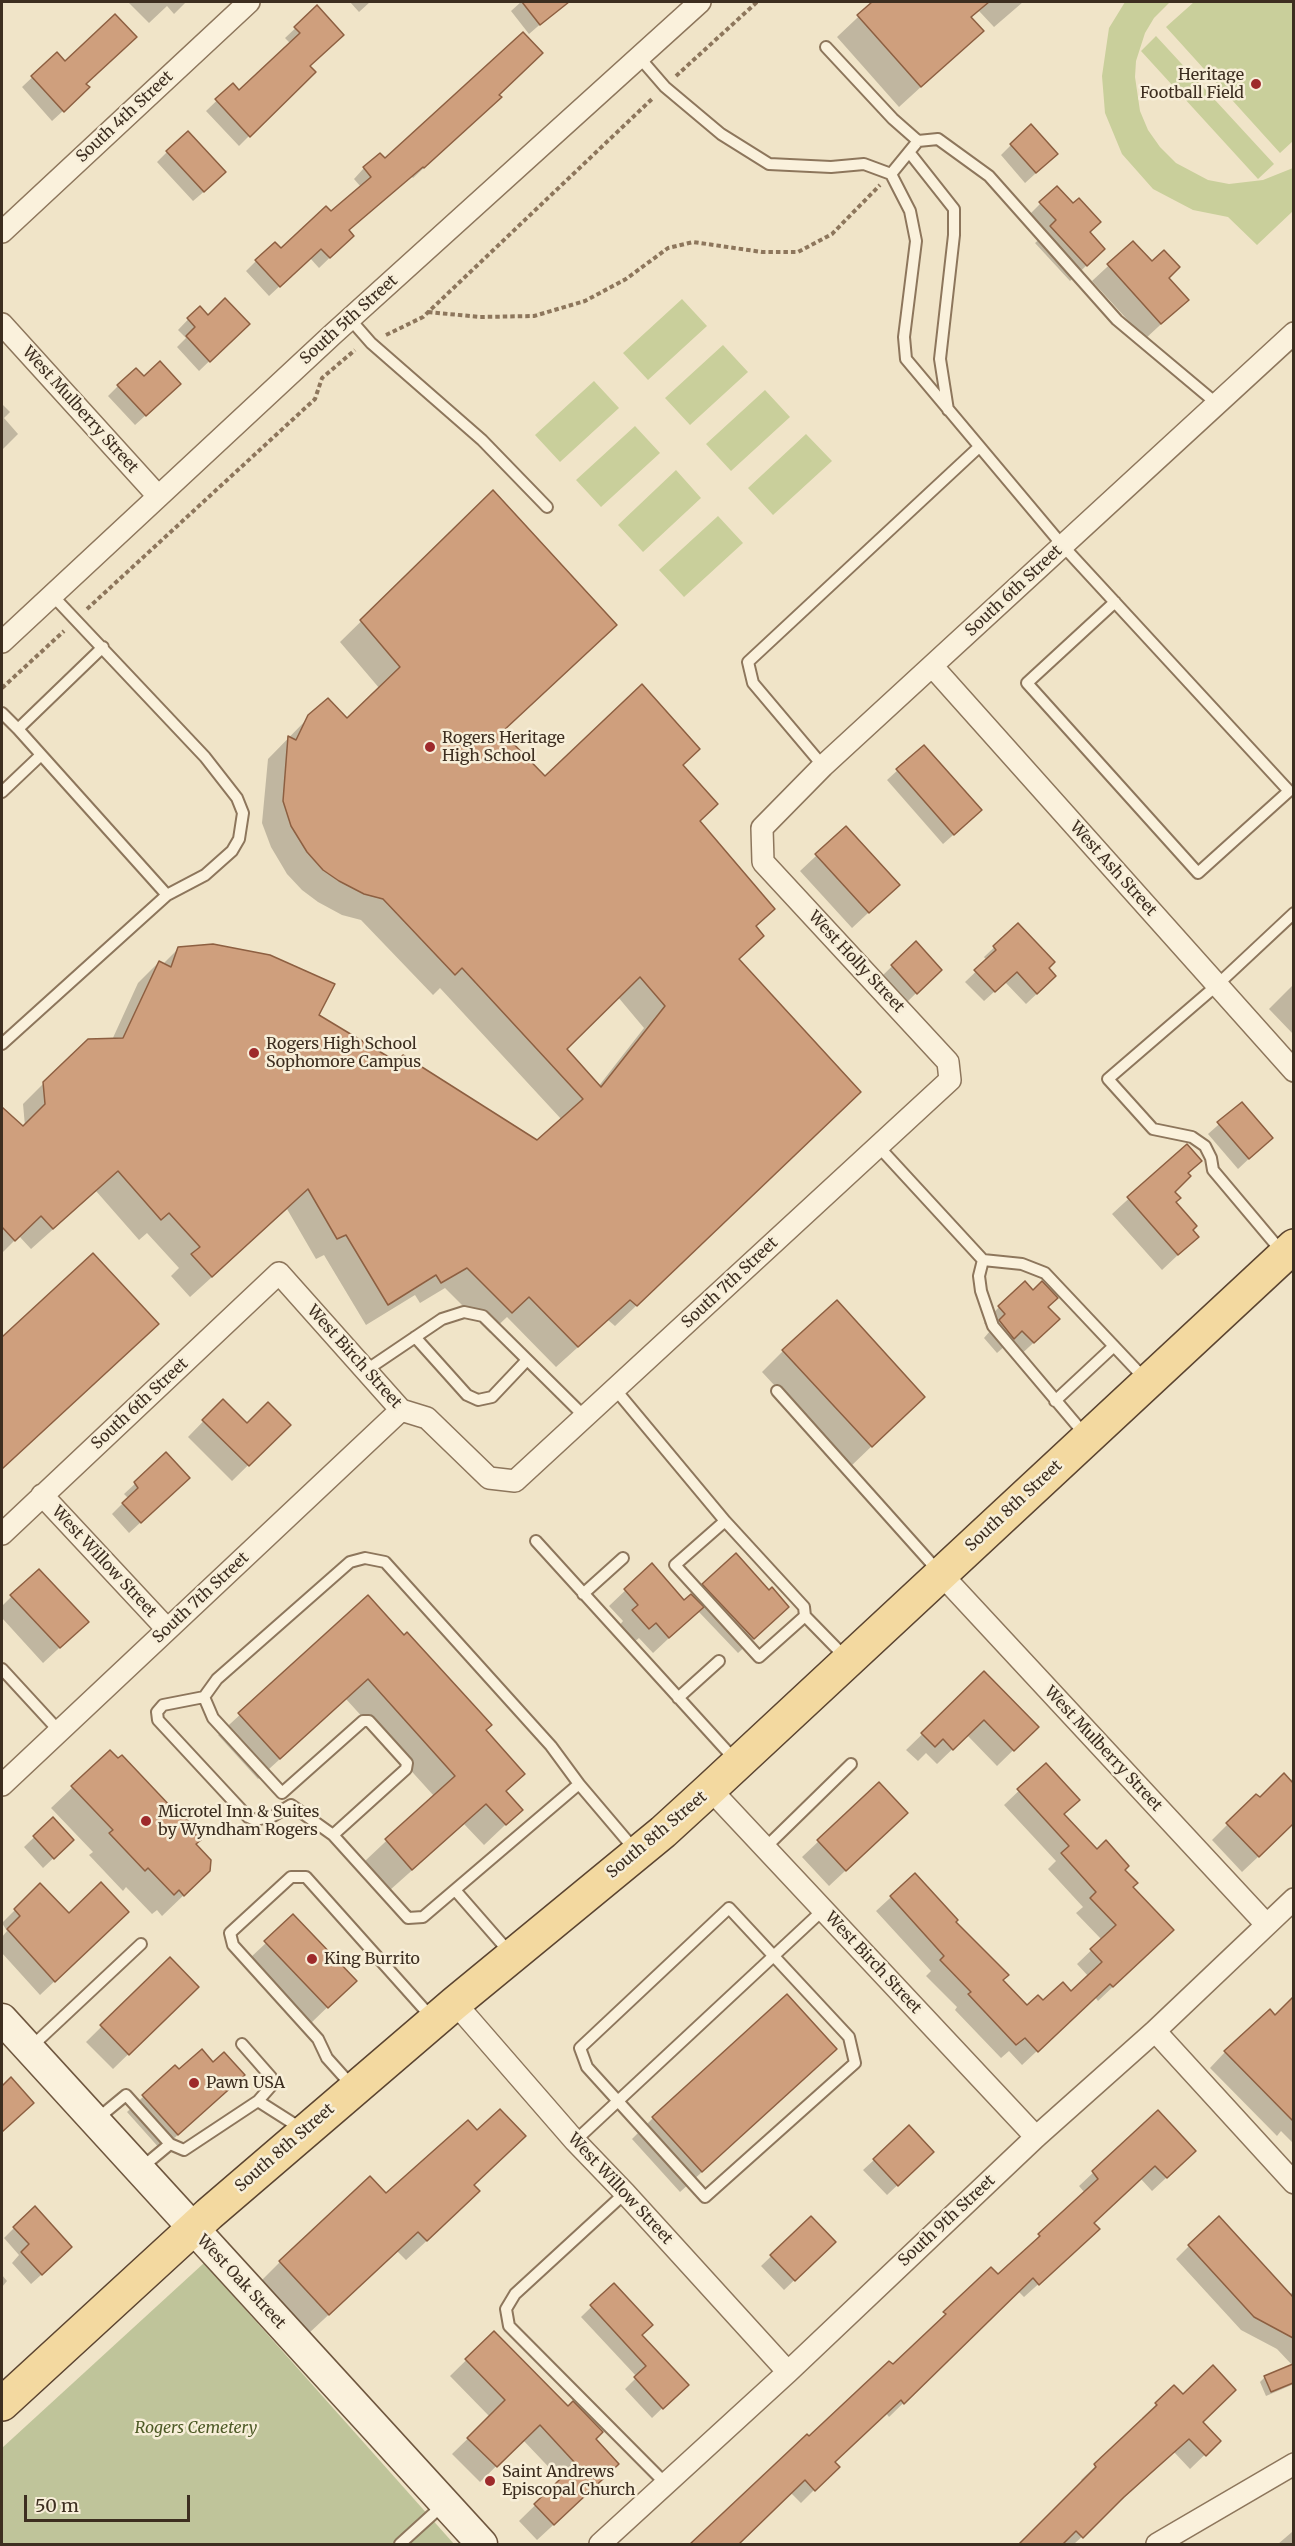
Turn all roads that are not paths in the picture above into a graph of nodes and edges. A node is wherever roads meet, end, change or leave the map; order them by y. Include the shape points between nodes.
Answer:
1 (249, 2) edge
2 (700, 2) edge
3 (826, 47) dead end
4 (639, 57) junction
5 (918, 141) junction
6 (909, 152) junction
7 (891, 174) junction
8 (2, 232) edge
9 (350, 319) junction
10 (2, 324) edge
11 (1293, 333) edge
12 (1216, 403) junction
13 (948, 411) junction
14 (979, 447) junction
15 (158, 496) junction
16 (547, 507) dead end
17 (1063, 546) junction
18 (52, 595) junction
19 (1115, 602) junction
20 (2, 642) edge
21 (103, 646) junction
22 (933, 667) junction
23 (2, 712) edge
24 (18, 729) junction
25 (41, 755) junction
26 (823, 766) junction
27 (2, 792) edge
28 (763, 862) joint
29 (167, 895) junction
30 (1293, 913) edge
31 (1216, 986) junction
32 (2, 1044) edge
33 (948, 1062) joint
34 (1293, 1071) edge
35 (878, 1146) junction
36 (1289, 1250) edge
37 (983, 1260) junction
38 (279, 1274) joint
39 (415, 1337) junction
40 (1114, 1346) junction
41 (527, 1360) junction
42 (365, 1371) junction
43 (1148, 1382) junction
44 (615, 1389) junction
45 (777, 1391) dead end
46 (1055, 1401) junction
47 (401, 1410) junction
48 (585, 1417) junction
49 (1088, 1438) junction
50 (489, 1478) joint
51 (42, 1495) junction
52 (725, 1521) junction
53 (2, 1534) edge
54 (536, 1541) dead end
55 (623, 1558) dead end
56 (941, 1574) junction
57 (584, 1594) junction
58 (805, 1616) junction
59 (167, 1629) junction
60 (848, 1660) junction
61 (719, 1661) dead end
62 (2, 1669) edge
63 (204, 1697) junction
64 (678, 1698) junction
65 (60, 1732) junction
66 (738, 1764) junction
67 (850, 1764) dead end
68 (579, 1784) junction
69 (2, 1785) edge
70 (710, 1790) junction
71 (282, 1793) junction
72 (291, 1805) junction
73 (333, 1835) junction
74 (765, 1848) junction
75 (637, 1852) junction
76 (455, 1890) junction
77 (1293, 1899) edge
78 (823, 1910) junction
79 (1266, 1924) junction
80 (141, 1944) dead end
81 (512, 1956) junction
82 (773, 1956) junction
83 (444, 2012) junction
84 (2, 2019) edge
85 (1155, 2031) junction
86 (242, 2044) dead end
87 (28, 2049) junction
88 (355, 2089) junction
89 (258, 2101) junction
90 (617, 2102) junction
91 (94, 2121) junction
92 (305, 2131) junction
93 (1036, 2137) junction
94 (574, 2141) junction
95 (170, 2144) junction
96 (139, 2170) junction
97 (1293, 2183) edge
98 (625, 2193) junction
99 (192, 2228) junction
100 (788, 2372) junction
101 (2, 2404) edge
102 (1293, 2464) edge
103 (666, 2484) junction
104 (444, 2504) junction
105 (400, 2544) edge
106 (482, 2544) edge
107 (600, 2544) edge
108 (1160, 2544) edge

1 - 8 street, South 4th Street
2 - 4 street, South 5th Street
3 - 5 lane
4 - 7 lane via 665,87 721,134 769,164 864,164
4 - 9 street, South 5th Street
5 - 6 lane
5 - 12 lane via 938,140 989,176 1117,320
6 - 7 lane
6 - 13 lane via 954,209 939,359
7 - 13 lane via 910,211 916,241 904,337 906,359
9 - 15 street, South 5th Street
9 - 16 lane via 371,343 482,440
10 - 15 street, West Mulberry Street
11 - 12 street, South 6th Street
12 - 17 street, South 6th Street
13 - 14 lane
14 - 17 lane
14 - 26 lane via 748,662 753,683
15 - 18 street, South 5th Street
17 - 19 lane
17 - 22 street, South 6th Street
18 - 20 street, South 5th Street
18 - 21 lane
19 - 19 lane via 1289,791 1198,873 1027,683
21 - 24 lane
21 - 29 lane via 205,757 237,798 243,813 239,839 232,851 205,875
22 - 26 street, South 6th Street
22 - 31 street, West Ash Street
23 - 24 lane
24 - 25 lane
25 - 27 lane
25 - 29 lane
26 - 28 street, South 6th Street via 762,828
28 - 33 street, West Holly Street
29 - 32 lane
30 - 31 lane
31 - 34 street, West Ash Street
31 - 36 lane via 1108,1079 1153,1129 1192,1137 1205,1146 1213,1170
33 - 35 street, South 7th Street via 950,1080
35 - 37 lane
35 - 44 street, South 7th Street
36 - 43 main road, South 8th Street
37 - 40 lane via 1022,1264 1045,1273
37 - 46 lane via 978,1276 993,1326
38 - 42 street, West Birch Street
38 - 51 street, South 6th Street
39 - 41 lane via 441,1319 464,1312 483,1316
39 - 41 lane via 467,1395 478,1400 492,1397
39 - 42 lane
40 - 43 lane
40 - 46 lane
41 - 48 lane
42 - 47 street, West Birch Street
43 - 49 main road, South 8th Street
44 - 48 street, South 7th Street
44 - 52 lane
45 - 56 lane
46 - 49 lane
47 - 50 street, West Birch Street via 428,1418
47 - 59 street, South 7th Street
48 - 50 street, South 7th Street via 515,1481
49 - 56 main road, South 8th Street
51 - 53 street, South 6th Street
51 - 59 street, West Willow Street
52 - 58 lane via 804,1606
52 - 58 lane via 675,1565 759,1657
54 - 57 lane
55 - 57 lane
56 - 60 main road, South 8th Street
56 - 79 street, West Mulberry Street
57 - 64 lane
58 - 60 lane
59 - 65 street, South 7th Street
60 - 66 main road, South 8th Street
61 - 64 lane
62 - 65 lane
63 - 68 lane via 217,1679 350,1562 366,1558 386,1562 551,1746
63 - 71 lane via 213,1718
63 - 72 lane via 163,1705 157,1712 158,1720 248,1817 255,1820 273,1816
64 - 66 lane
65 - 69 street, South 7th Street
66 - 70 main road, South 8th Street
67 - 74 lane
68 - 75 lane
68 - 76 lane
70 - 74 street, West Birch Street
70 - 75 main road, South 8th Street
71 - 72 lane
71 - 73 lane via 363,1721 369,1721 407,1763 406,1769
72 - 73 lane
73 - 76 lane via 408,1918 423,1917
74 - 78 street, West Birch Street
75 - 81 main road, South 8th Street
76 - 81 lane
77 - 79 street, South 9th Street
78 - 82 lane
78 - 93 street, West Birch Street
79 - 85 street, South 9th Street
80 - 87 lane
81 - 83 main road, South 8th Street
82 - 90 lane
82 - 90 lane via 729,1908 580,2048 586,2067
82 - 90 lane via 849,2037 855,2063 705,2197
83 - 88 main road, South 8th Street
83 - 88 lane via 306,1877 291,1877 231,1933 233,1945 318,2039 327,2058
83 - 94 street, West Willow Street
84 - 87 street, West Oak Street
85 - 93 street, South 9th Street
85 - 97 street
86 - 89 lane via 271,2076 272,2085
87 - 91 street, West Oak Street
88 - 92 main road, South 8th Street
89 - 92 lane
89 - 95 lane via 184,2150
90 - 94 lane
91 - 95 lane via 126,2095
91 - 96 street, West Oak Street
92 - 99 main road, South 8th Street
93 - 100 street, South 9th Street
94 - 98 street, West Willow Street
95 - 96 lane
96 - 99 street, West Oak Street
98 - 100 street, West Willow Street
98 - 103 lane via 515,2294 506,2309 508,2326
99 - 101 main road, South 8th Street
99 - 104 street, West Oak Street
100 - 103 street, South 9th Street
102 - 108 street
103 - 107 street, South 9th Street
104 - 105 lane
104 - 106 street, West Oak Street

